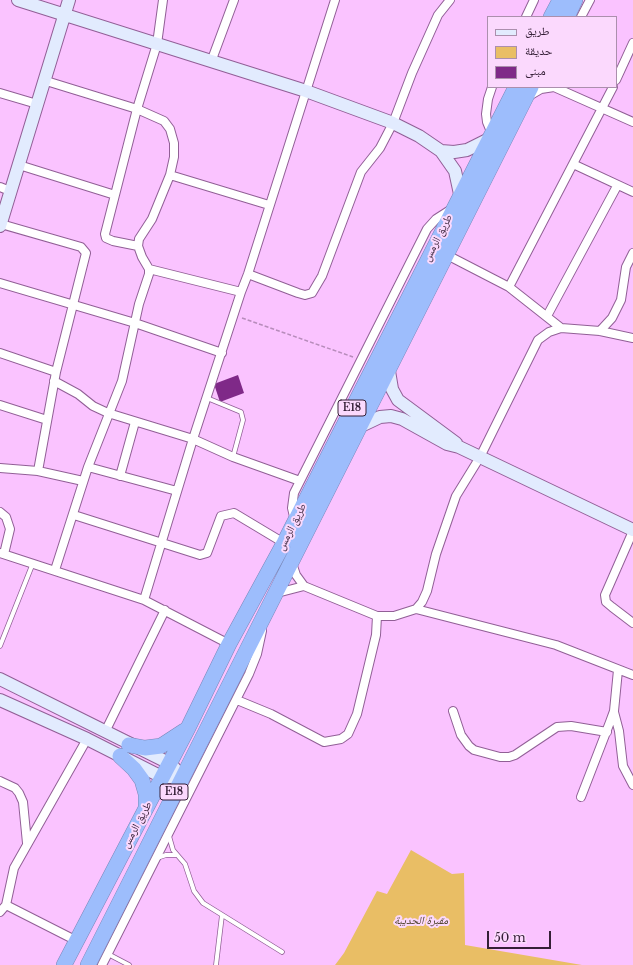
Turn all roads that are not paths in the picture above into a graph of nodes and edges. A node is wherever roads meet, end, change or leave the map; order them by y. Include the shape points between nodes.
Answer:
1 (18, 0) edge
2 (69, 0) edge
3 (163, 0) edge
4 (234, 0) edge
5 (335, 0) edge
6 (450, 0) edge
7 (534, 0) edge
8 (560, 0) edge
9 (575, 0) edge
10 (590, 0) edge
11 (65, 15) junction
12 (526, 16) edge
13 (552, 16) edge
14 (567, 16) edge
15 (582, 16) edge
16 (157, 44) junction
17 (633, 44) edge
18 (211, 62) junction
19 (617, 78) edge
20 (43, 80) junction
21 (492, 88) edge
22 (516, 88) edge
23 (548, 88) edge
24 (556, 88) edge
25 (613, 88) edge
26 (306, 91) junction
27 (0, 93) edge
28 (528, 93) edge
29 (37, 104) junction
30 (603, 108) junction
31 (137, 109) junction
32 (633, 122) edge
33 (393, 123) junction
34 (491, 137) junction
35 (441, 151) junction
36 (573, 164) junction
37 (19, 165) junction
38 (170, 174) junction
39 (617, 186) junction
40 (5, 189) edge
41 (633, 192) edge
42 (460, 194) junction
43 (116, 195) junction
44 (269, 205) junction
45 (453, 209) junction
46 (0, 225) edge
47 (138, 246) junction
48 (633, 253) edge
49 (447, 255) junction
50 (149, 269) junction
51 (248, 274) junction
52 (0, 283) edge
53 (509, 287) junction
54 (241, 292) junction
55 (72, 305) junction
56 (547, 316) junction
57 (135, 323) junction
58 (561, 328) junction
59 (600, 331) junction
60 (633, 338) edge
61 (0, 353) edge
62 (222, 353) junction
63 (389, 370) junction
64 (56, 372) junction
65 (54, 381) junction
66 (206, 398) junction
67 (0, 405) edge
68 (108, 413) junction
69 (47, 420) junction
70 (135, 422) junction
71 (361, 426) junction
72 (193, 440) junction
73 (459, 447) junction
74 (233, 457) junction
75 (480, 457) junction
76 (88, 467) junction
77 (0, 468) edge
78 (38, 471) junction
79 (120, 476) junction
80 (83, 482) junction
81 (300, 482) junction
82 (177, 491) junction
83 (0, 512) edge
84 (74, 515) junction
85 (295, 521) junction
86 (633, 530) edge
87 (161, 543) junction
88 (284, 543) junction
89 (2, 554) edge
90 (33, 563) junction
91 (292, 563) junction
92 (55, 570) junction
93 (304, 586) junction
94 (276, 593) junction
95 (144, 600) junction
96 (416, 609) junction
97 (165, 610) junction
98 (377, 616) junction
99 (262, 620) junction
100 (633, 622) edge
101 (229, 644) junction
102 (0, 646) edge
103 (618, 670) junction
104 (633, 675) edge
105 (1, 682) edge
106 (0, 700) edge
107 (237, 700) junction
108 (453, 711) dead end
109 (614, 711) junction
110 (188, 728) junction
111 (105, 732) junction
112 (607, 732) junction
113 (87, 739) junction
114 (125, 750) junction
115 (179, 771) junction
116 (162, 777) junction
117 (0, 782) edge
118 (633, 785) edge
119 (581, 797) dead end
120 (146, 808) junction
121 (169, 834) junction
122 (27, 843) junction
123 (176, 855) junction
124 (156, 858) junction
125 (6, 905) junction
126 (0, 912) edge
127 (222, 915) junction
128 (76, 940) junction
129 (282, 952) dead end
130 (108, 954) junction
131 (64, 965) edge
132 (88, 965) edge
133 (102, 965) edge
134 (129, 965) edge
135 (216, 965) edge

1 - 11 street
2 - 11 street
3 - 16 street
4 - 18 street
5 - 26 street
6 - 33 street via 438,15
7 - 12 street
8 - 13 highway
9 - 14 highway
10 - 15 street
11 - 16 street
11 - 20 street
16 - 18 street
16 - 31 street
17 - 19 street
18 - 26 street
20 - 29 street
20 - 31 street
21 - 34 street via 486,114
22 - 34 highway, طريق الرمس / E18
23 - 28 street
24 - 30 street
25 - 30 street
26 - 33 street
26 - 44 street
27 - 29 street
28 - 49 highway, طريق الرمس / E18
29 - 37 street
30 - 32 street
30 - 36 street
31 - 38 street via 164,121 170,129 174,157
31 - 43 street
33 - 35 street
33 - 51 street via 380,148 361,172 322,276 312,293 298,293
34 - 35 street via 466,150
34 - 42 highway, طريق الرمس / E18
35 - 42 street via 455,171
36 - 39 street
36 - 53 street
37 - 40 street
37 - 43 street
38 - 44 street
38 - 47 street
39 - 41 street
39 - 56 street
40 - 46 street
42 - 45 highway, طريق الرمس / E18
43 - 47 street via 106,238
44 - 51 street
45 - 81 street via 436,219 427,229
45 - 85 highway, طريق الرمس / E18
46 - 55 street via 85,250 85,260
47 - 50 street
48 - 59 street via 626,267 621,300 612,318
49 - 53 street
49 - 63 highway, طريق الرمس / E18
50 - 54 street
50 - 57 street
51 - 54 street
52 - 55 street
53 - 56 street
54 - 62 street
55 - 57 street
55 - 64 street
56 - 58 street
57 - 62 street
57 - 68 street via 122,381
58 - 59 street
58 - 75 street via 549,332 538,340
59 - 60 street
61 - 64 street
62 - 66 street
63 - 71 highway, طريق الرمس / E18
63 - 73 street via 392,389 398,400 451,438
64 - 65 street
65 - 68 street
65 - 69 street
66 - 72 street
66 - 74 lane via 238,410 243,416
67 - 69 street
68 - 70 street
68 - 76 street
69 - 78 street
70 - 72 street
70 - 79 street
71 - 73 street via 380,417 396,417 447,444
71 - 91 highway, طريق الرمس / E18
72 - 74 street
72 - 82 street
73 - 75 street
74 - 81 street
75 - 86 street
75 - 96 street via 456,496 436,554 427,591
76 - 79 street
76 - 80 street
77 - 78 street
78 - 80 street
79 - 82 street
80 - 84 street
81 - 85 street via 292,500
82 - 87 street
83 - 89 street via 6,517 10,529
84 - 87 street
84 - 92 street
85 - 88 highway, طريق الرمس / E18
86 - 100 street via 604,595 606,602
87 - 88 street via 207,553 221,516 234,513
87 - 95 street
88 - 101 highway, طريق الرمس / E18
89 - 90 street
90 - 92 street
90 - 102 lane
91 - 93 street via 296,575
91 - 94 highway, طريق الرمس / E18
92 - 95 street
93 - 94 street
93 - 98 street
94 - 99 highway, طريق الرمس / E18
95 - 97 street
96 - 98 street via 394,616
96 - 103 street via 556,645
97 - 101 street
97 - 111 street
98 - 107 street via 376,635 357,714 348,734 341,739 324,742 271,714
99 - 107 street via 257,654
99 - 115 highway, طريق الرمس / E18
101 - 110 highway, طريق الرمس / E18
103 - 104 street
103 - 109 street
105 - 111 street
106 - 113 street
107 - 121 street
108 - 112 street via 461,735 469,746 474,750 500,757 515,755 557,727 571,726
109 - 112 street
109 - 118 street via 626,775
110 - 114 highway via 161,746
110 - 115 highway, طريق الرمس / E18
111 - 114 street
112 - 119 street
113 - 114 street
113 - 122 street
114 - 115 street
114 - 116 street
114 - 120 highway via 142,780
115 - 116 highway, طريق الرمس / E18
115 - 132 highway, طريق الرمس / E18
116 - 120 highway, طريق الرمس / E18
117 - 122 street via 15,788 23,802
120 - 128 highway, طريق الرمس / E18
121 - 123 lane
121 - 124 street
122 - 125 street via 14,868
123 - 124 lane
123 - 127 lane via 185,864 198,897
124 - 130 street
125 - 126 street
125 - 128 street
127 - 129 lane
127 - 135 lane
128 - 131 highway, طريق الرمس / E18
130 - 133 street
130 - 134 lane

